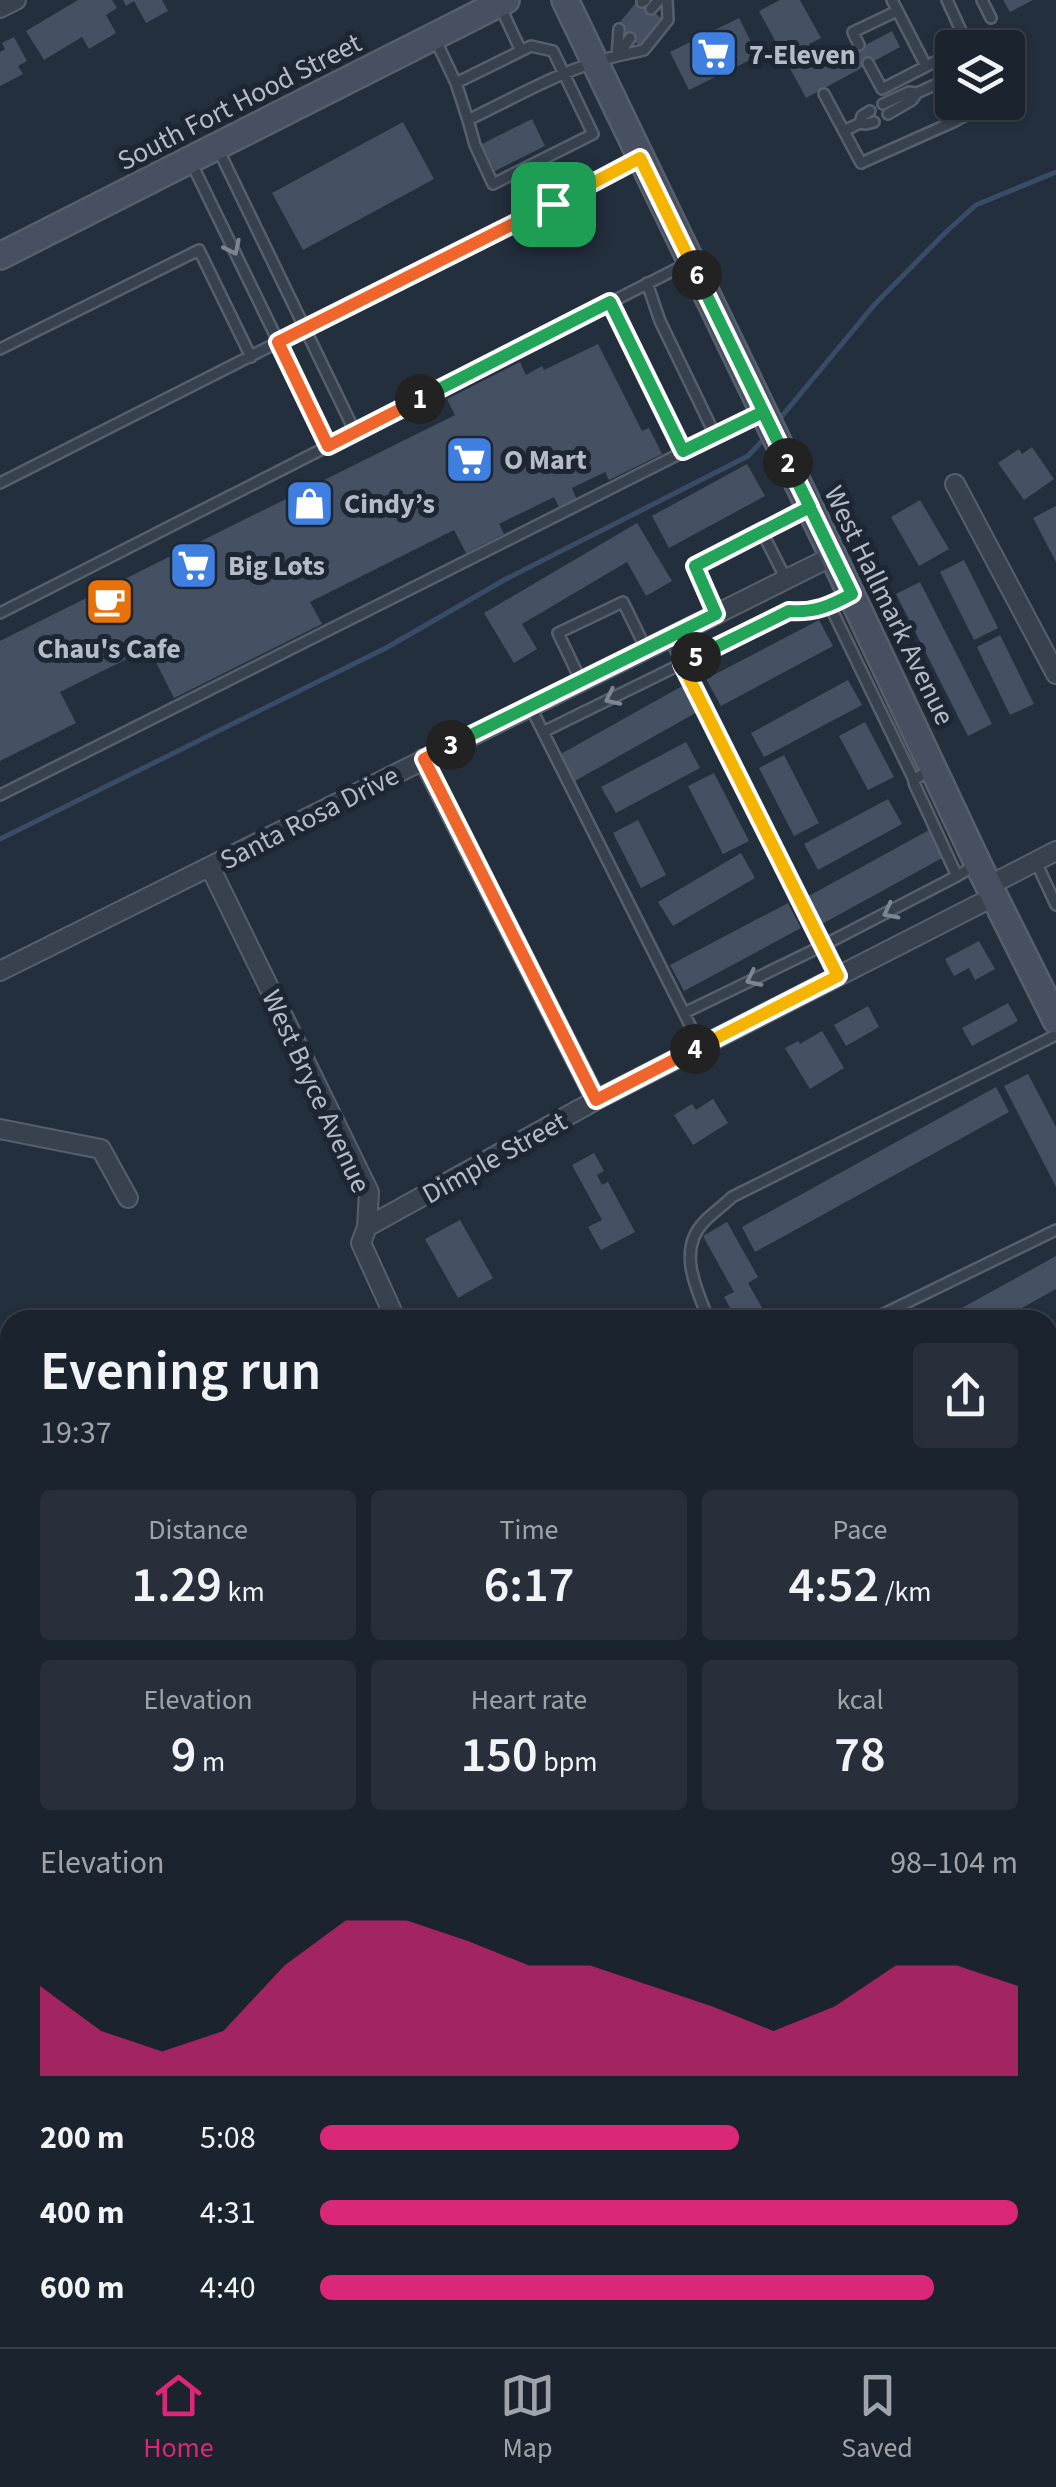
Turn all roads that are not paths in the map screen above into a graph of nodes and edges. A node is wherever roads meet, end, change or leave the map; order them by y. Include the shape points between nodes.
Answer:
1 (16, 0) edge
2 (565, 0) edge
3 (659, 0) edge
4 (667, 0) edge
5 (892, 0) edge
6 (947, 0) edge
7 (982, 0) edge
8 (502, 2) edge
9 (646, 4) edge
10 (0, 8) edge
11 (897, 11) junction
12 (462, 12) edge
13 (991, 18) dead end
14 (618, 29) dead end
15 (960, 30) edge
16 (434, 36) junction
17 (630, 38) dead end
18 (860, 46) dead end
19 (521, 50) junction
20 (605, 59) junction
21 (868, 62) dead end
22 (935, 62) edge
23 (926, 66) junction
24 (564, 74) junction
25 (456, 82) junction
26 (935, 85) edge
27 (824, 94) dead end
28 (886, 109) dead end
29 (872, 116) dead end
30 (468, 120) junction
31 (957, 120) edge
32 (844, 131) junction
33 (217, 146) junction
34 (640, 158) junction
35 (190, 160) junction
36 (0, 256) edge
37 (690, 262) junction
38 (647, 283) junction
39 (610, 302) junction
40 (306, 329) junction
41 (278, 342) junction
42 (0, 349) edge
43 (251, 356) junction
44 (763, 412) junction
45 (356, 432) junction
46 (716, 435) junction
47 (328, 446) junction
48 (683, 451) junction
49 (0, 484) edge
50 (956, 484) dead end
51 (810, 507) junction
52 (762, 532) junction
53 (834, 556) junction
54 (786, 580) junction
55 (841, 600) junction
56 (0, 614) edge
57 (716, 614) junction
58 (669, 638) junction
59 (646, 649) junction
60 (682, 664) junction
61 (1056, 674) edge
62 (581, 681) junction
63 (530, 706) junction
64 (543, 732) junction
65 (424, 759) junction
66 (0, 795) edge
67 (1056, 851) edge
68 (1036, 862) junction
69 (210, 867) junction
70 (980, 880) junction
71 (1056, 905) edge
72 (822, 946) junction
73 (0, 970) edge
74 (838, 976) junction
75 (1049, 987) edge
76 (684, 1013) junction
77 (1056, 1020) edge
78 (1056, 1036) edge
79 (701, 1046) junction
80 (596, 1100) junction
81 (0, 1128) edge
82 (128, 1198) dead end
83 (367, 1227) junction
84 (1056, 1230) edge
85 (391, 1310) edge
86 (705, 1310) edge
87 (892, 1310) edge

1 - 10 street
2 - 20 street, West Hallmark Avenue
3 - 9 lane
4 - 20 lane via 668,20 644,50
5 - 11 lane
6 - 15 lane
7 - 13 lane
8 - 12 street, South Fort Hood Street
8 - 19 lane
11 - 18 lane via 852,32
11 - 23 lane
12 - 16 street, South Fort Hood Street
14 - 20 lane
16 - 25 lane
16 - 33 street, South Fort Hood Street
17 - 20 lane
19 - 24 lane via 553,51
19 - 25 lane
20 - 24 lane
20 - 34 street, West Hallmark Avenue
21 - 23 lane via 882,89
22 - 23 lane
24 - 30 lane
24 - 30 lane via 592,134 493,184
25 - 30 lane
26 - 28 lane
27 - 32 lane
29 - 32 lane
31 - 32 lane via 861,162
33 - 35 street, South Fort Hood Street
33 - 40 lane
34 - 37 street, West Hallmark Avenue
34 - 40 lane
35 - 36 street, South Fort Hood Street
35 -> 41 lane
37 - 38 lane
37 - 44 street, West Hallmark Avenue
38 - 39 lane
38 - 46 lane
39 - 45 lane
39 - 48 lane
40 - 41 lane
40 - 45 lane
41 - 43 lane
41 - 47 lane
42 - 43 lane via 199,250
43 - 49 lane
44 - 46 lane
44 - 51 street, West Hallmark Avenue
45 - 47 lane
46 - 48 lane
47 - 56 lane
48 - 66 lane
50 - 61 street
51 - 52 lane
51 - 53 street, West Hallmark Avenue
52 - 54 lane
52 - 57 lane via 695,566
53 - 54 street, Santa Rosa Drive
53 - 55 street, West Hallmark Avenue
54 - 57 street, Santa Rosa Drive
55 - 60 lane via 789,611
55 - 70 street, West Hallmark Avenue
57 - 58 street, Santa Rosa Drive
58 - 59 street, Santa Rosa Drive
58 - 60 lane
59 - 62 street, Santa Rosa Drive
59 - 62 lane via 623,602 558,633
60 -> 64 lane
60 - 72 lane
62 - 63 street, Santa Rosa Drive
63 - 64 lane
63 - 65 street, Santa Rosa Drive
64 - 76 lane
65 - 69 street, Santa Rosa Drive
65 - 80 street
67 - 68 street, Dimple Street
68 - 70 street, Dimple Street
68 - 71 lane
69 - 73 street, Santa Rosa Drive
69 - 83 street, West Bryce Avenue via 369,1192
70 -> 72 lane
70 - 74 street, Dimple Street
70 - 75 street, West Hallmark Avenue
72 - 74 lane
72 -> 76 lane
74 - 79 street, Dimple Street
75 - 77 street, West Hallmark Avenue
76 - 79 lane
78 - 86 lane via 732,1197 699,1226 690,1250
79 - 80 street, Dimple Street
80 - 83 street, Dimple Street
81 - 82 street via 100,1149
83 - 85 street, West Bryce Avenue via 361,1244
84 - 87 lane

